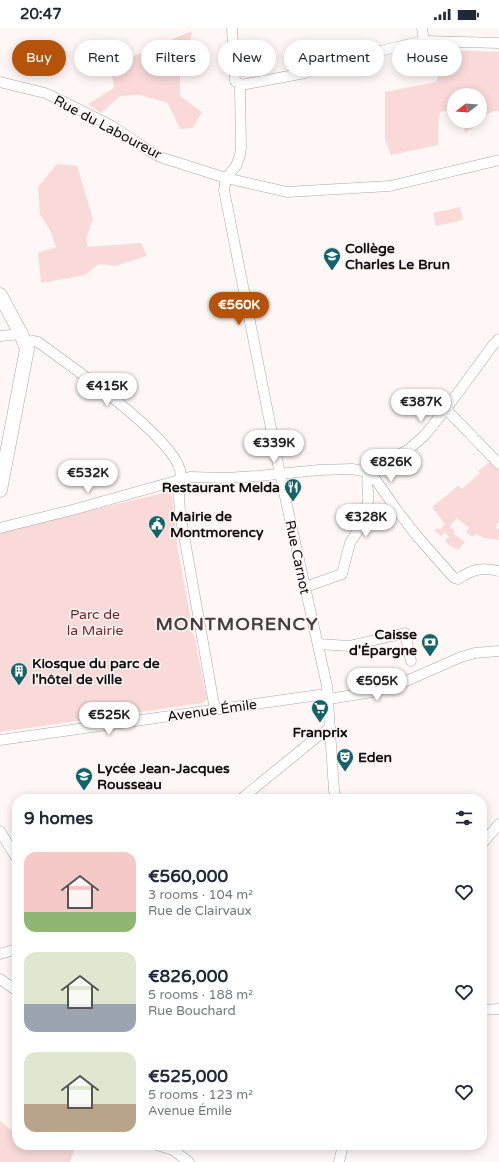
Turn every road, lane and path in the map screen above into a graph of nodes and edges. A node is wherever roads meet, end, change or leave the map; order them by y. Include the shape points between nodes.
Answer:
1 (232, 28) edge
2 (422, 28) edge
3 (424, 40) edge
4 (462, 42) edge
5 (499, 43) edge
6 (392, 48) edge
7 (0, 82) edge
8 (241, 85) junction
9 (499, 160) edge
10 (226, 178) junction
11 (0, 295) edge
12 (0, 336) edge
13 (23, 338) junction
14 (497, 345) edge
15 (446, 409) junction
16 (499, 464) edge
17 (369, 472) junction
18 (280, 474) junction
19 (181, 480) junction
20 (0, 490) edge
21 (396, 509) junction
22 (364, 521) junction
23 (0, 528) edge
24 (499, 571) edge
25 (305, 587) junction
26 (318, 644) junction
27 (499, 651) edge
28 (415, 668) junction
29 (328, 697) junction
30 (215, 710) junction
31 (330, 728) junction
32 (0, 740) edge
33 (247, 794) edge
34 (335, 794) edge
35 (499, 824) edge
36 (0, 832) edge
37 (487, 838) edge
38 (12, 851) edge
39 (12, 950) edge
40 (0, 954) edge
41 (0, 979) edge
42 (12, 987) edge
43 (499, 1009) edge
44 (487, 1010) edge
45 (175, 1150) edge
46 (342, 1150) edge
47 (188, 1162) edge
48 (339, 1162) edge

1 - 8 street via 235,81
2 - 3 street
4 - 5 street
6 - 8 street via 335,61 305,73
7 - 10 street, Rue du Laboureur via 45,93 112,126 160,157
8 - 10 street via 240,155 236,166
9 - 10 street, Rue du Laboureur via 390,186 352,189 287,192
10 - 18 street, Rue Carnot via 224,190
11 - 13 main road
12 - 13 street
13 - 19 street via 38,342 135,416 164,444 178,463
13 - 20 main road via 27,352
14 - 15 street
15 - 16 street
15 - 17 street via 431,429 409,449
17 - 18 street via 348,469
17 - 21 street
17 - 22 street
18 - 19 street via 226,478 190,477
18 - 25 street, Rue Carnot
19 - 23 street
19 - 30 street via 180,513
21 - 22 street via 372,523
21 - 24 street via 454,578 458,579 470,571 479,569
22 - 25 street via 350,543 342,574
25 - 26 street, Rue Carnot
26 - 28 street via 349,646 405,633
26 - 29 street, Rue Carnot
27 - 28 street, Avenue Émile via 475,653
28 - 29 street, Avenue Émile via 399,684 372,692
29 - 30 street, Avenue Émile via 319,695
29 - 31 street, Rue Carnot
30 - 32 street, Avenue Émile
31 - 33 street
31 - 34 street, Rue Carnot
35 - 37 street
36 - 38 street
39 - 40 street
41 - 42 street
43 - 44 street
45 - 47 street
46 - 48 street

